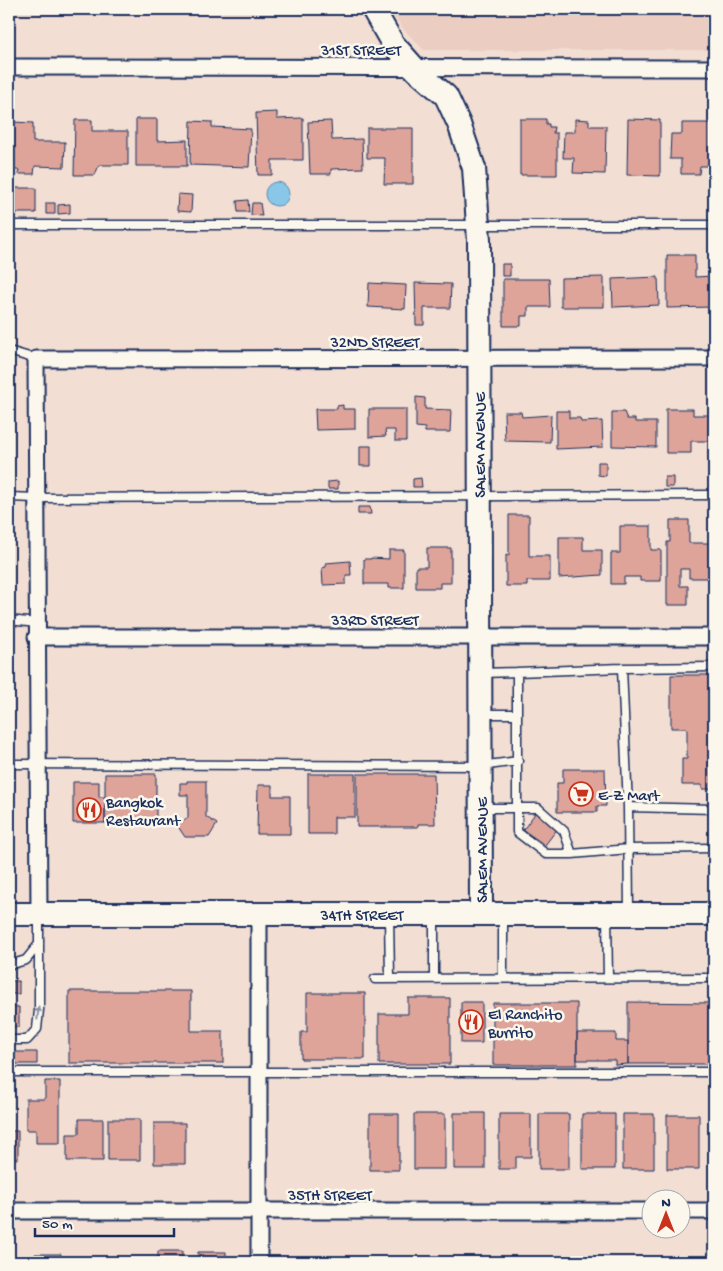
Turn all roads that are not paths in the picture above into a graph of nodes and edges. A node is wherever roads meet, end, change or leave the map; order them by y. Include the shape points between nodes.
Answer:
1 (374, 9) edge
2 (9, 67) edge
3 (412, 67) junction
4 (714, 68) edge
5 (9, 225) edge
6 (714, 225) edge
7 (478, 226) junction
8 (9, 351) edge
9 (714, 358) edge
10 (36, 359) junction
11 (479, 359) junction
12 (714, 495) edge
13 (9, 496) edge
14 (480, 496) junction
15 (36, 498) junction
16 (9, 620) edge
17 (36, 630) junction
18 (480, 636) junction
19 (714, 637) edge
20 (714, 667) edge
21 (622, 668) junction
22 (517, 672) junction
23 (480, 673) junction
24 (480, 714) junction
25 (517, 714) junction
26 (518, 761) junction
27 (9, 764) edge
28 (38, 764) junction
29 (480, 766) junction
30 (517, 807) junction
31 (628, 807) junction
32 (481, 808) junction
33 (714, 809) edge
34 (714, 848) edge
35 (629, 849) junction
36 (572, 854) junction
37 (9, 914) edge
38 (39, 914) junction
39 (259, 914) junction
40 (389, 914) junction
41 (434, 914) junction
42 (492, 914) junction
43 (618, 914) junction
44 (714, 914) edge
45 (39, 944) junction
46 (9, 965) edge
47 (390, 978) junction
48 (434, 978) junction
49 (503, 978) junction
50 (608, 978) junction
51 (714, 978) edge
52 (374, 979) dead end
53 (9, 1040) edge
54 (9, 1072) edge
55 (259, 1072) junction
56 (714, 1072) edge
57 (9, 1211) edge
58 (259, 1211) junction
59 (640, 1211) edge
60 (690, 1211) edge
61 (714, 1211) edge
62 (259, 1262) edge

1 - 3 street, SALEM AVENUE via 393,44
2 - 3 street, 31ST STREET
3 - 4 street, 31ST STREET
3 - 7 street, SALEM AVENUE via 446,96 459,124 474,168
5 - 7 lane
6 - 7 lane
7 - 11 street, SALEM AVENUE
8 - 10 lane
9 - 11 street, 32ND STREET
10 - 11 street, 32ND STREET
10 - 15 street
11 - 14 street, SALEM AVENUE
12 - 14 lane
13 - 15 lane
14 - 15 lane
14 - 18 street, SALEM AVENUE
15 - 17 street
16 - 17 lane
17 - 18 street, 33RD STREET
17 - 28 street
18 - 19 street, 33RD STREET
18 - 23 street, SALEM AVENUE
20 - 21 lane
21 - 22 lane
21 - 31 lane
22 - 23 lane
22 - 25 lane
23 - 24 street, SALEM AVENUE
24 - 25 lane
24 - 29 street, SALEM AVENUE
25 - 26 lane
26 - 29 lane
26 - 30 lane
27 - 28 lane
28 - 29 lane
28 - 38 street
29 - 32 street, SALEM AVENUE
30 - 32 lane
30 - 36 lane via 538,808 564,831
30 - 36 lane via 517,832 546,854
31 - 33 lane
31 - 35 lane
32 - 42 street, SALEM AVENUE
34 - 35 lane
35 - 36 lane
35 - 43 lane
37 - 38 street, 34TH STREET
38 - 39 street, 34TH STREET
38 - 45 lane
39 - 40 street, 34TH STREET
39 - 55 street
40 - 41 street, 34TH STREET
40 - 47 lane
41 - 42 street, 34TH STREET
41 - 48 lane
42 - 43 street, 34TH STREET
42 - 49 lane
43 - 44 street, 34TH STREET
43 - 50 lane
45 - 46 lane via 26,960
53 -> 45 lane via 27,1040 37,1029
47 - 48 lane
47 - 52 lane
48 - 49 lane
49 - 50 lane
50 - 51 lane
54 - 55 lane
55 - 56 lane
55 - 58 street
57 - 58 street, 35TH STREET
58 - 59 street, 35TH STREET
58 - 62 street
60 - 61 street

